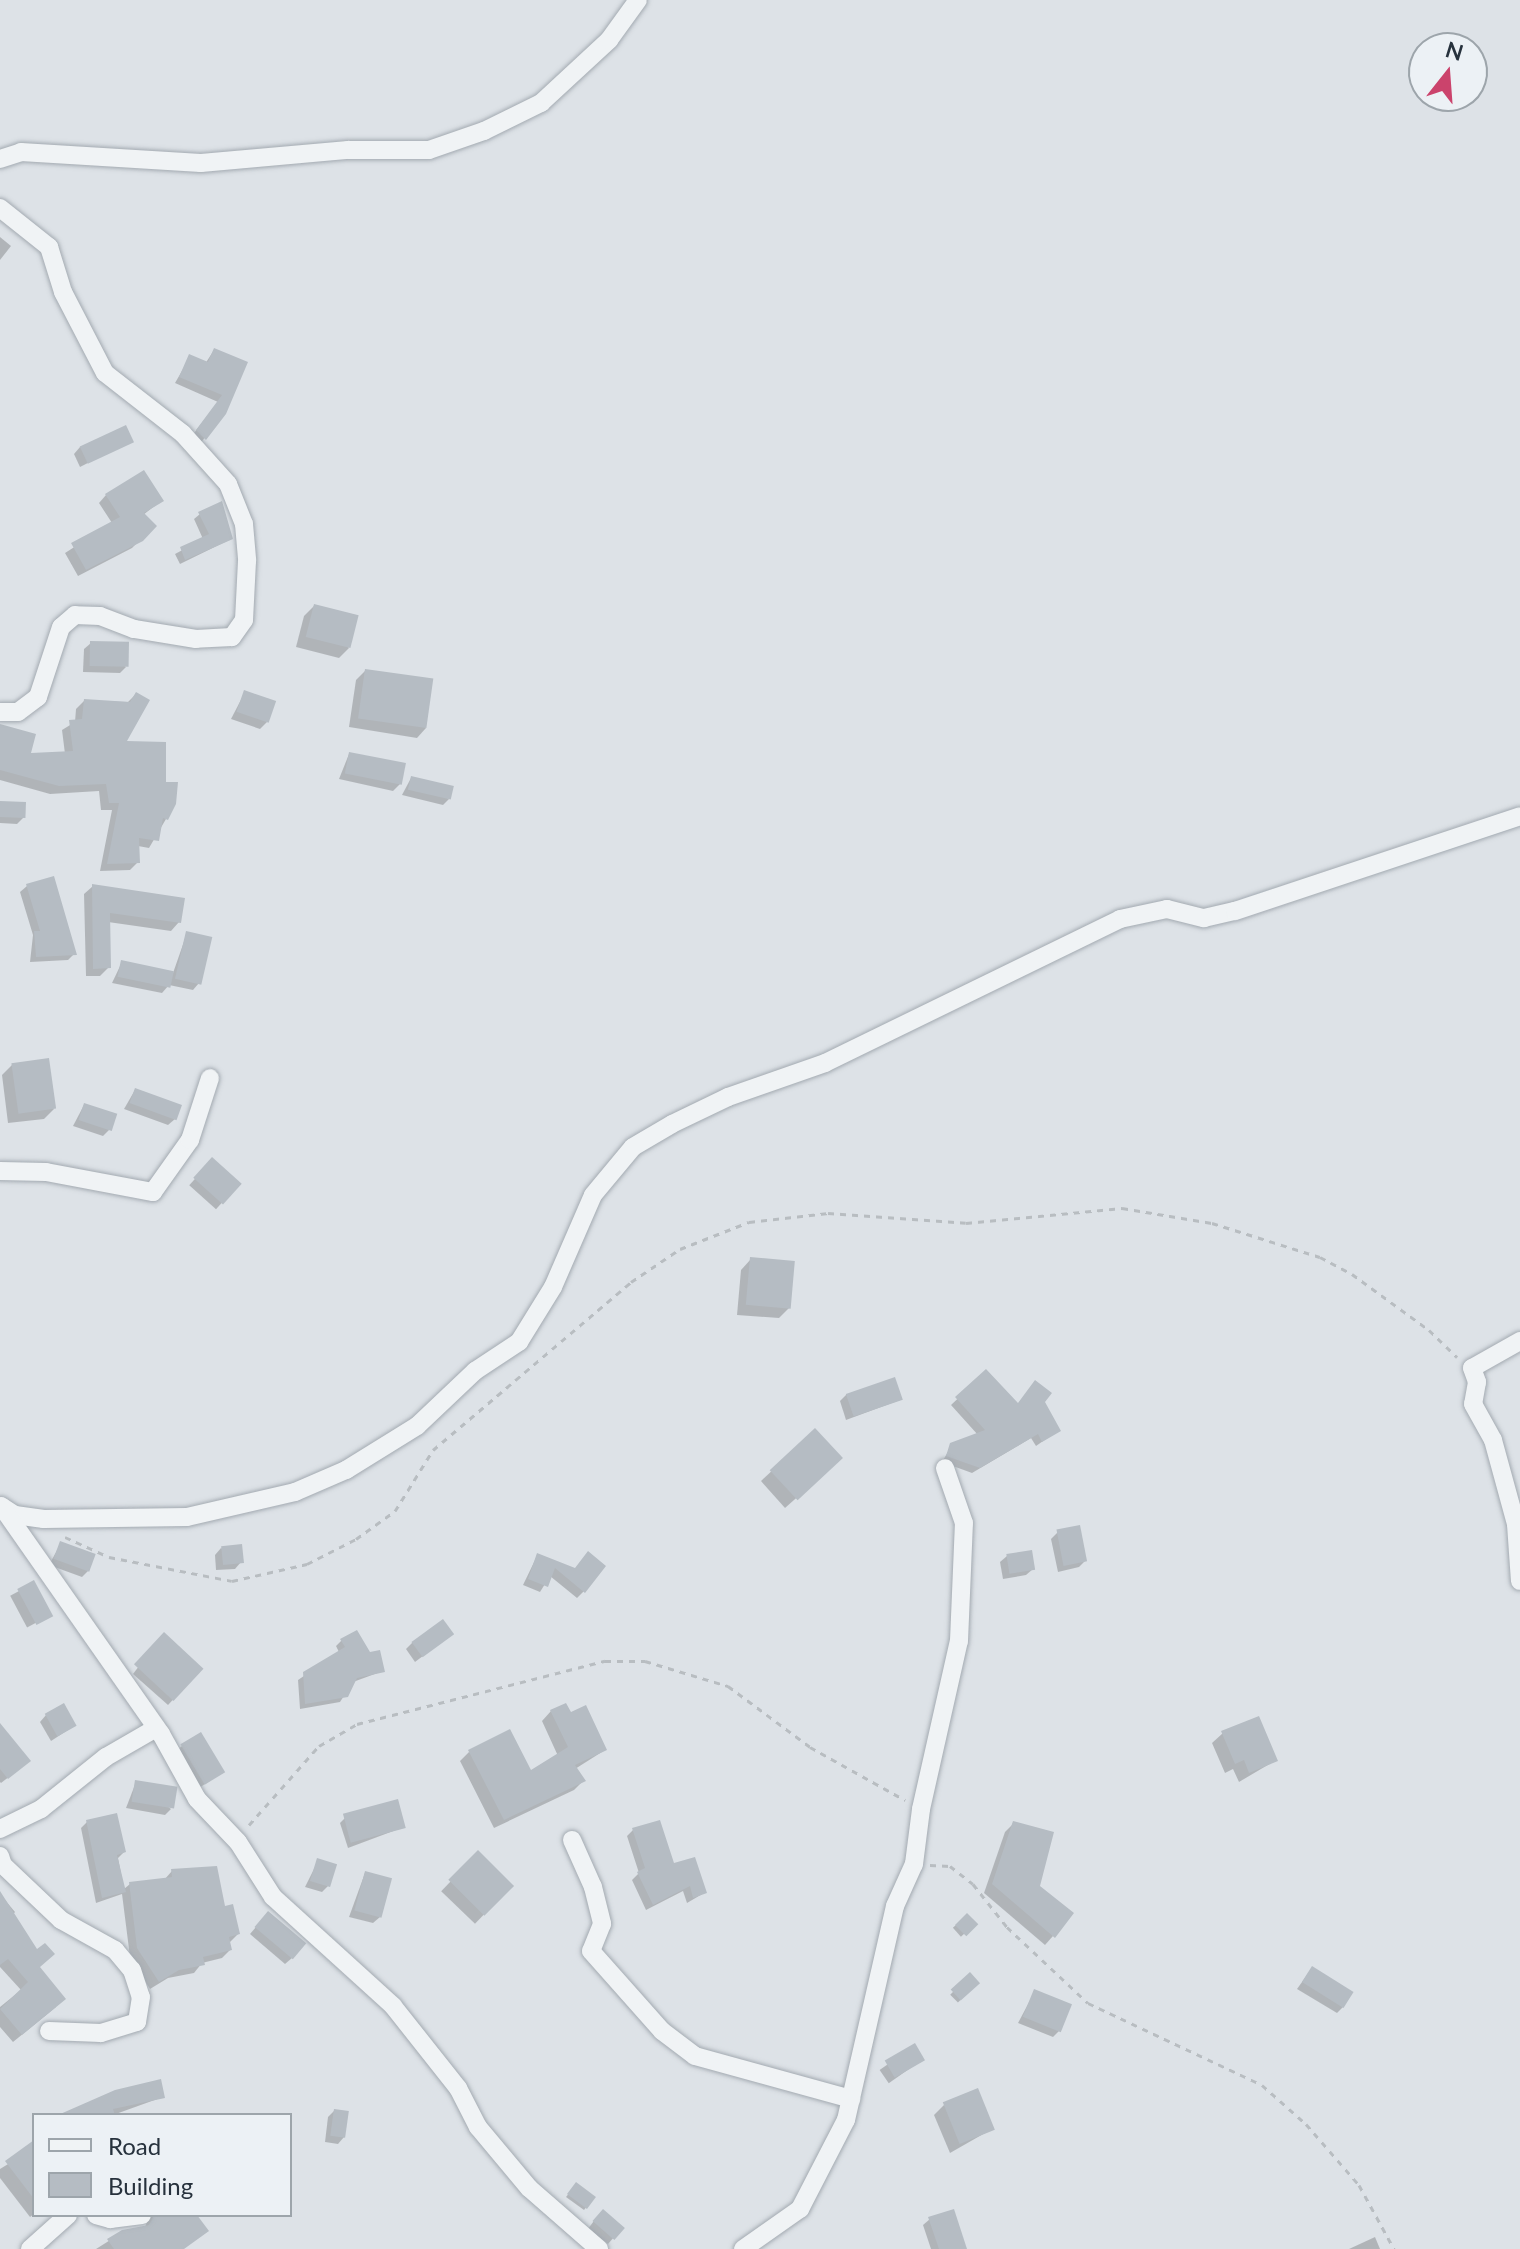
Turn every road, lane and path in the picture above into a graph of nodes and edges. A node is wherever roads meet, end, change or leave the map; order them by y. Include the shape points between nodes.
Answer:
1 (638, 0) edge
2 (0, 159) edge
3 (0, 208) edge
4 (0, 712) edge
5 (1520, 816) edge
6 (210, 1078) dead end
7 (0, 1171) edge
8 (1520, 1341) edge
9 (1477, 1382) junction
10 (945, 1468) dead end
11 (0, 1506) edge
12 (44, 1519) junction
13 (1520, 1581) edge
14 (156, 1728) junction
15 (921, 1809) junction
16 (0, 1829) edge
17 (572, 1840) dead end
18 (238, 1842) junction
19 (0, 1856) edge
20 (914, 1864) junction
21 (49, 2031) dead end
22 (851, 2099) junction
23 (66, 2217) edge
24 (103, 2217) edge
25 (126, 2217) edge
26 (30, 2249) edge
27 (599, 2249) edge
28 (743, 2249) edge
29 (1394, 2249) edge

1 - 2 street via 609,40 541,103 429,150 348,150 201,163 21,152
3 - 4 street via 49,247 63,292 105,373 192,442 228,484 244,524 247,561 244,620 232,637 196,639 75,615 61,627 38,697 18,712
5 - 12 street via 1235,911 1204,918 1167,909 1120,919 825,1063 686,1117 633,1147 593,1195 553,1287 519,1342 475,1371 417,1426 373,1456 295,1492 187,1517
6 - 7 street via 190,1140 153,1192 46,1172
8 - 9 street via 1472,1368
9 - 12 path via 1429,1330 1352,1274 1320,1257 1212,1223 1122,1208 966,1223 828,1213 749,1222 680,1249 631,1282 433,1450 395,1511 307,1564 232,1581 109,1557 69,1541
9 - 13 street via 1473,1404 1503,1473 1516,1524
10 - 15 street via 964,1523 959,1641 945,1725
11 - 12 street via 15,1515
11 - 14 street
14 - 16 street via 106,1757 41,1809
14 - 18 street via 197,1799
15 - 18 path via 810,1747 728,1686 645,1661 605,1661 357,1724 319,1746 264,1803
15 - 20 street
17 - 22 street via 602,1924 591,1951 662,2031 695,2056
18 - 27 street via 273,1897 402,2017 458,2088 478,2127 529,2188
19 - 21 street via 3,1865 61,1920 115,1950 132,1970 141,1997 137,2022 101,2033
20 - 22 street via 895,1906
20 - 29 path via 950,1866 973,1884 1007,1927 1088,2003 1262,2085 1306,2124 1359,2185
22 - 28 street via 846,2120 800,2209
23 - 26 street
24 - 25 street

